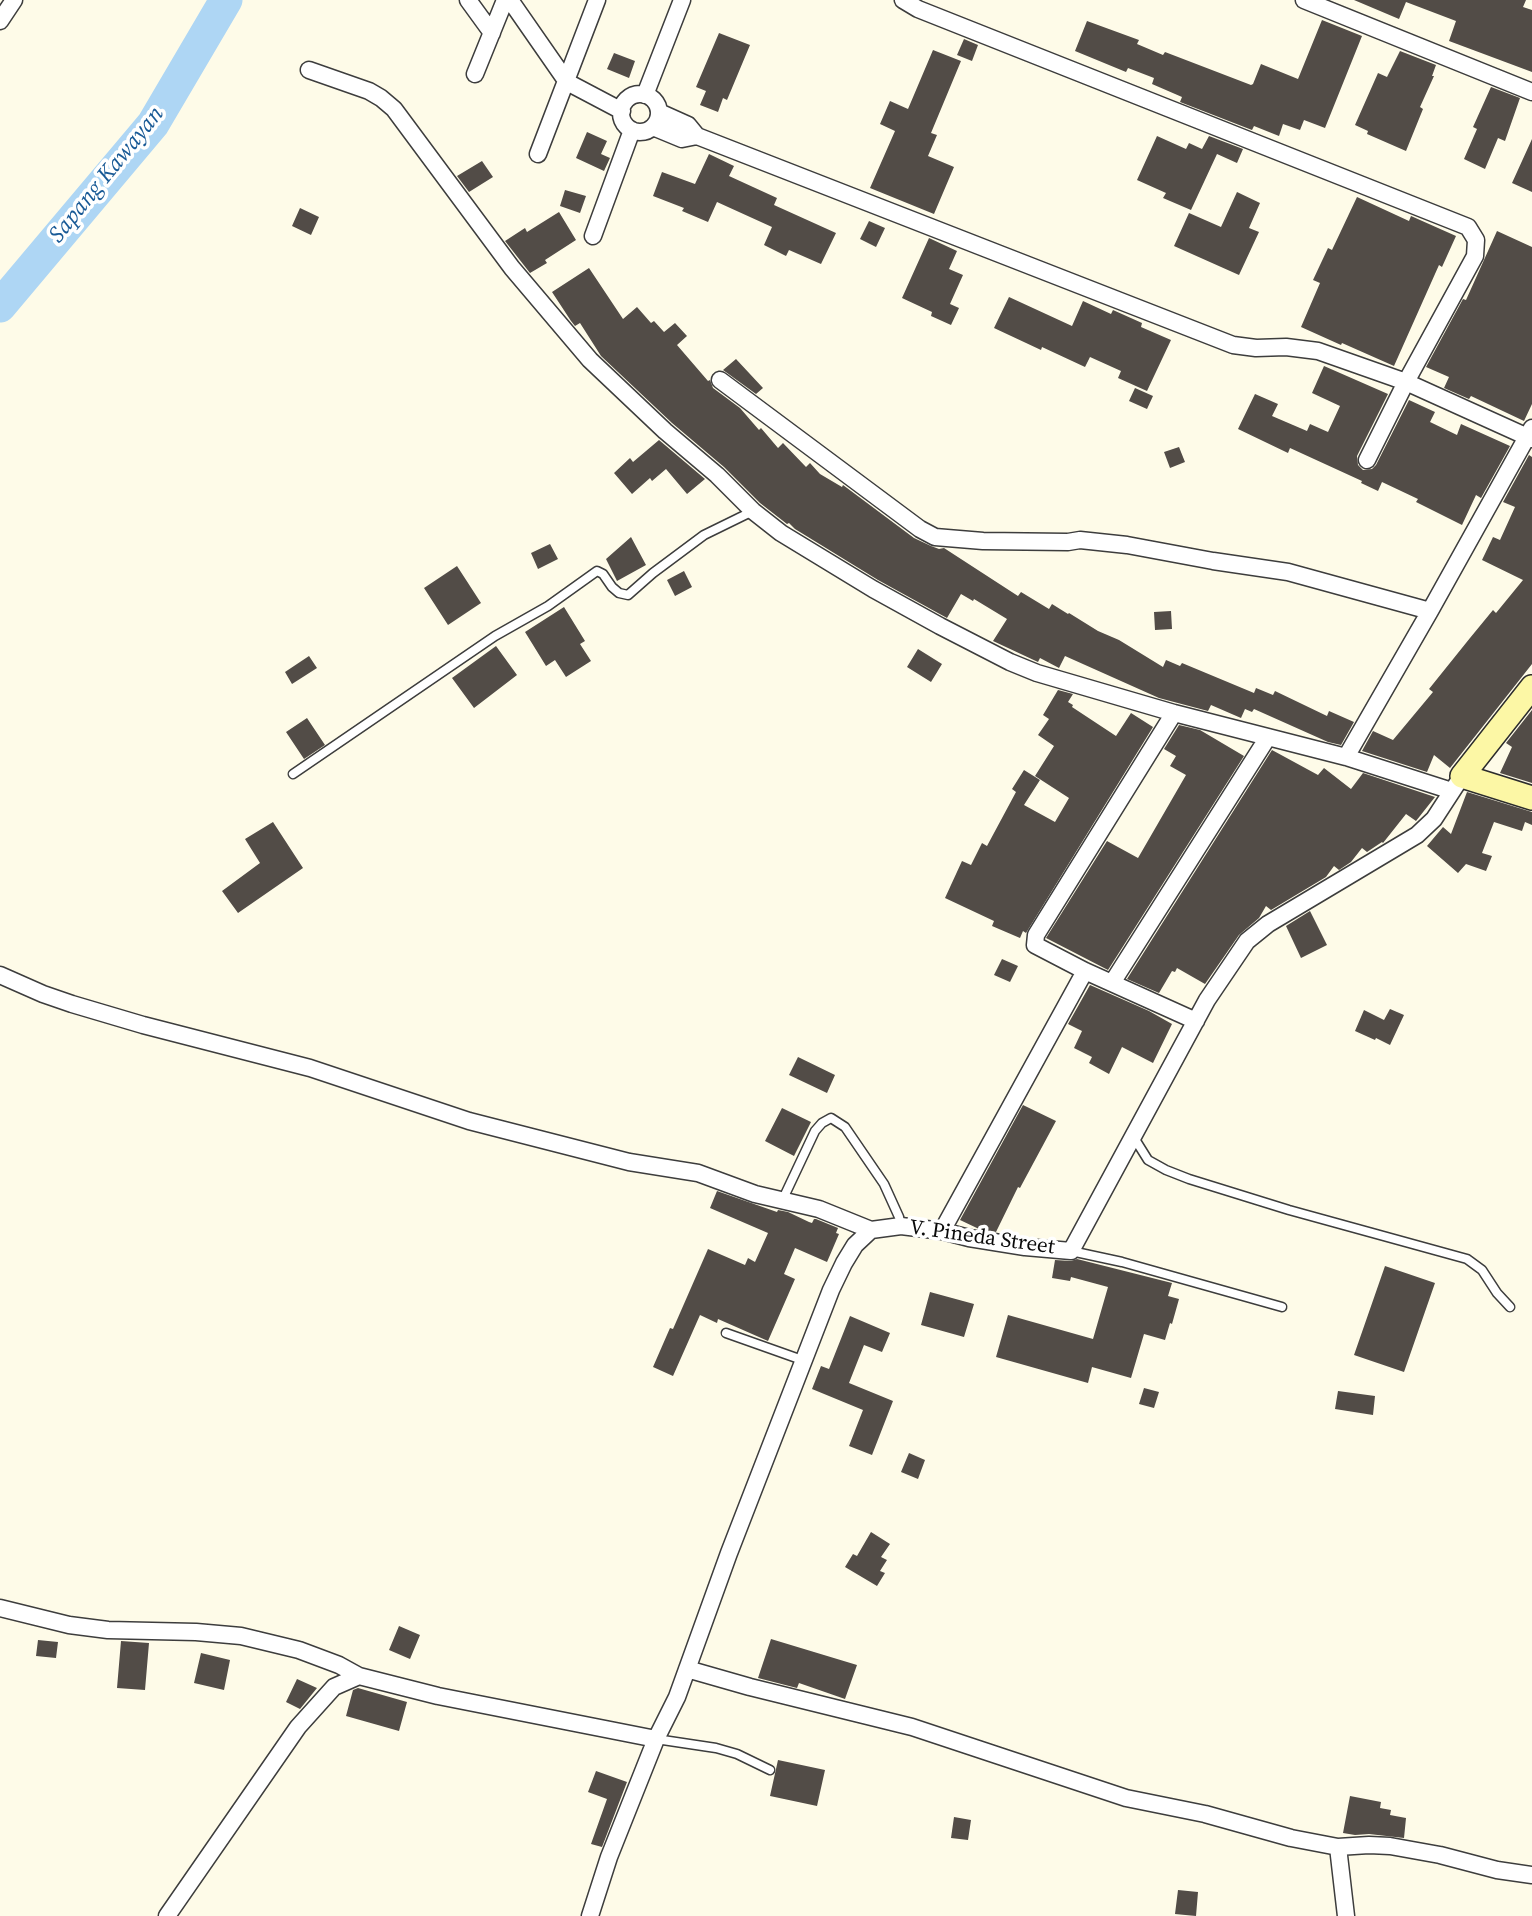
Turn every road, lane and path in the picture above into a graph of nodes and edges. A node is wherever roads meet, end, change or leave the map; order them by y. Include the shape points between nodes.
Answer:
1 (15, 0) edge
2 (468, 0) edge
3 (507, 0) edge
4 (597, 0) edge
5 (682, 0) edge
6 (903, 0) edge
7 (1304, 0) edge
8 (0, 21) edge
9 (492, 33) junction
10 (309, 70) dead end
11 (475, 74) dead end
12 (567, 82) junction
13 (1532, 92) edge
14 (645, 95) junction
15 (622, 111) junction
16 (656, 119) junction
17 (632, 130) junction
18 (538, 154) dead end
19 (593, 236) dead end
20 (720, 380) dead end
21 (1406, 382) junction
22 (1530, 434) edge
23 (1367, 460) dead end
24 (753, 511) junction
25 (1430, 611) junction
26 (1532, 687) edge
27 (1174, 713) junction
28 (1268, 737) junction
29 (1346, 757) junction
30 (293, 774) dead end
31 (1457, 784) junction
32 (1532, 797) edge
33 (1085, 971) junction
34 (0, 975) edge
35 (1112, 983) junction
36 (1196, 1021) junction
37 (1133, 1136) junction
38 (782, 1201) junction
39 (901, 1226) junction
40 (871, 1230) junction
41 (942, 1231) junction
42 (1071, 1251) junction
43 (1282, 1307) dead end
44 (1510, 1307) dead end
45 (726, 1333) dead end
46 (805, 1361) junction
47 (0, 1608) edge
48 (687, 1670) junction
49 (359, 1676) junction
50 (656, 1739) junction
51 (770, 1770) dead end
52 (1338, 1847) junction
53 (1532, 1875) edge
54 (167, 1916) edge
55 (590, 1916) edge
56 (1346, 1916) edge

1 - 8 street
2 - 9 street
3 - 9 street
3 - 12 street
4 - 12 street
5 - 14 street
6 - 21 street via 1468,227 1476,240 1475,256
7 - 13 street
9 - 11 street
10 - 24 street via 369,91 394,109 563,330 624,394
12 - 15 street
12 - 18 street
14 - 15 street via 630,97
14 - 16 street via 657,105
15 - 17 street via 625,125
16 - 17 street via 647,131
16 - 21 street via 682,139 697,136 1233,345 1318,351
17 - 19 street
20 - 25 street via 935,537 1127,545 1288,572
21 - 22 street
21 - 23 street
22 - 25 street
24 - 27 street via 873,589 1010,662
24 - 30 lane via 704,535 628,595 619,593 597,571
25 - 29 street
26 - 31 street, V. Pineda Street
27 - 28 street
27 - 33 street via 1036,935 1035,945
28 - 29 street
28 - 35 street
29 - 31 street
31 - 32 street
31 - 36 street, V. Pineda Street via 1417,835 1268,924 1247,942
33 - 35 street
33 - 41 street
34 - 38 street via 72,1004 310,1068 469,1121 629,1162 698,1173
35 - 36 street
36 - 37 street, V. Pineda Street
37 - 42 street, V. Pineda Street
37 - 44 lane via 1148,1160 1189,1179 1467,1259 1482,1270
38 - 39 lane via 815,1131 831,1118 845,1127 884,1184
38 - 40 street via 819,1209
39 - 40 street, V. Pineda Street
39 - 41 street, V. Pineda Street
40 - 46 street via 844,1263
41 - 42 street, V. Pineda Street
42 - 43 lane
45 - 46 lane
46 - 48 street
47 - 49 street via 108,1630 241,1636 299,1650
48 - 50 street
48 - 52 street via 912,1727 1126,1798
49 - 50 street
49 - 54 street via 334,1687 298,1727
50 - 51 lane via 716,1748
50 - 55 street
52 - 53 street via 1390,1846
52 - 56 street

